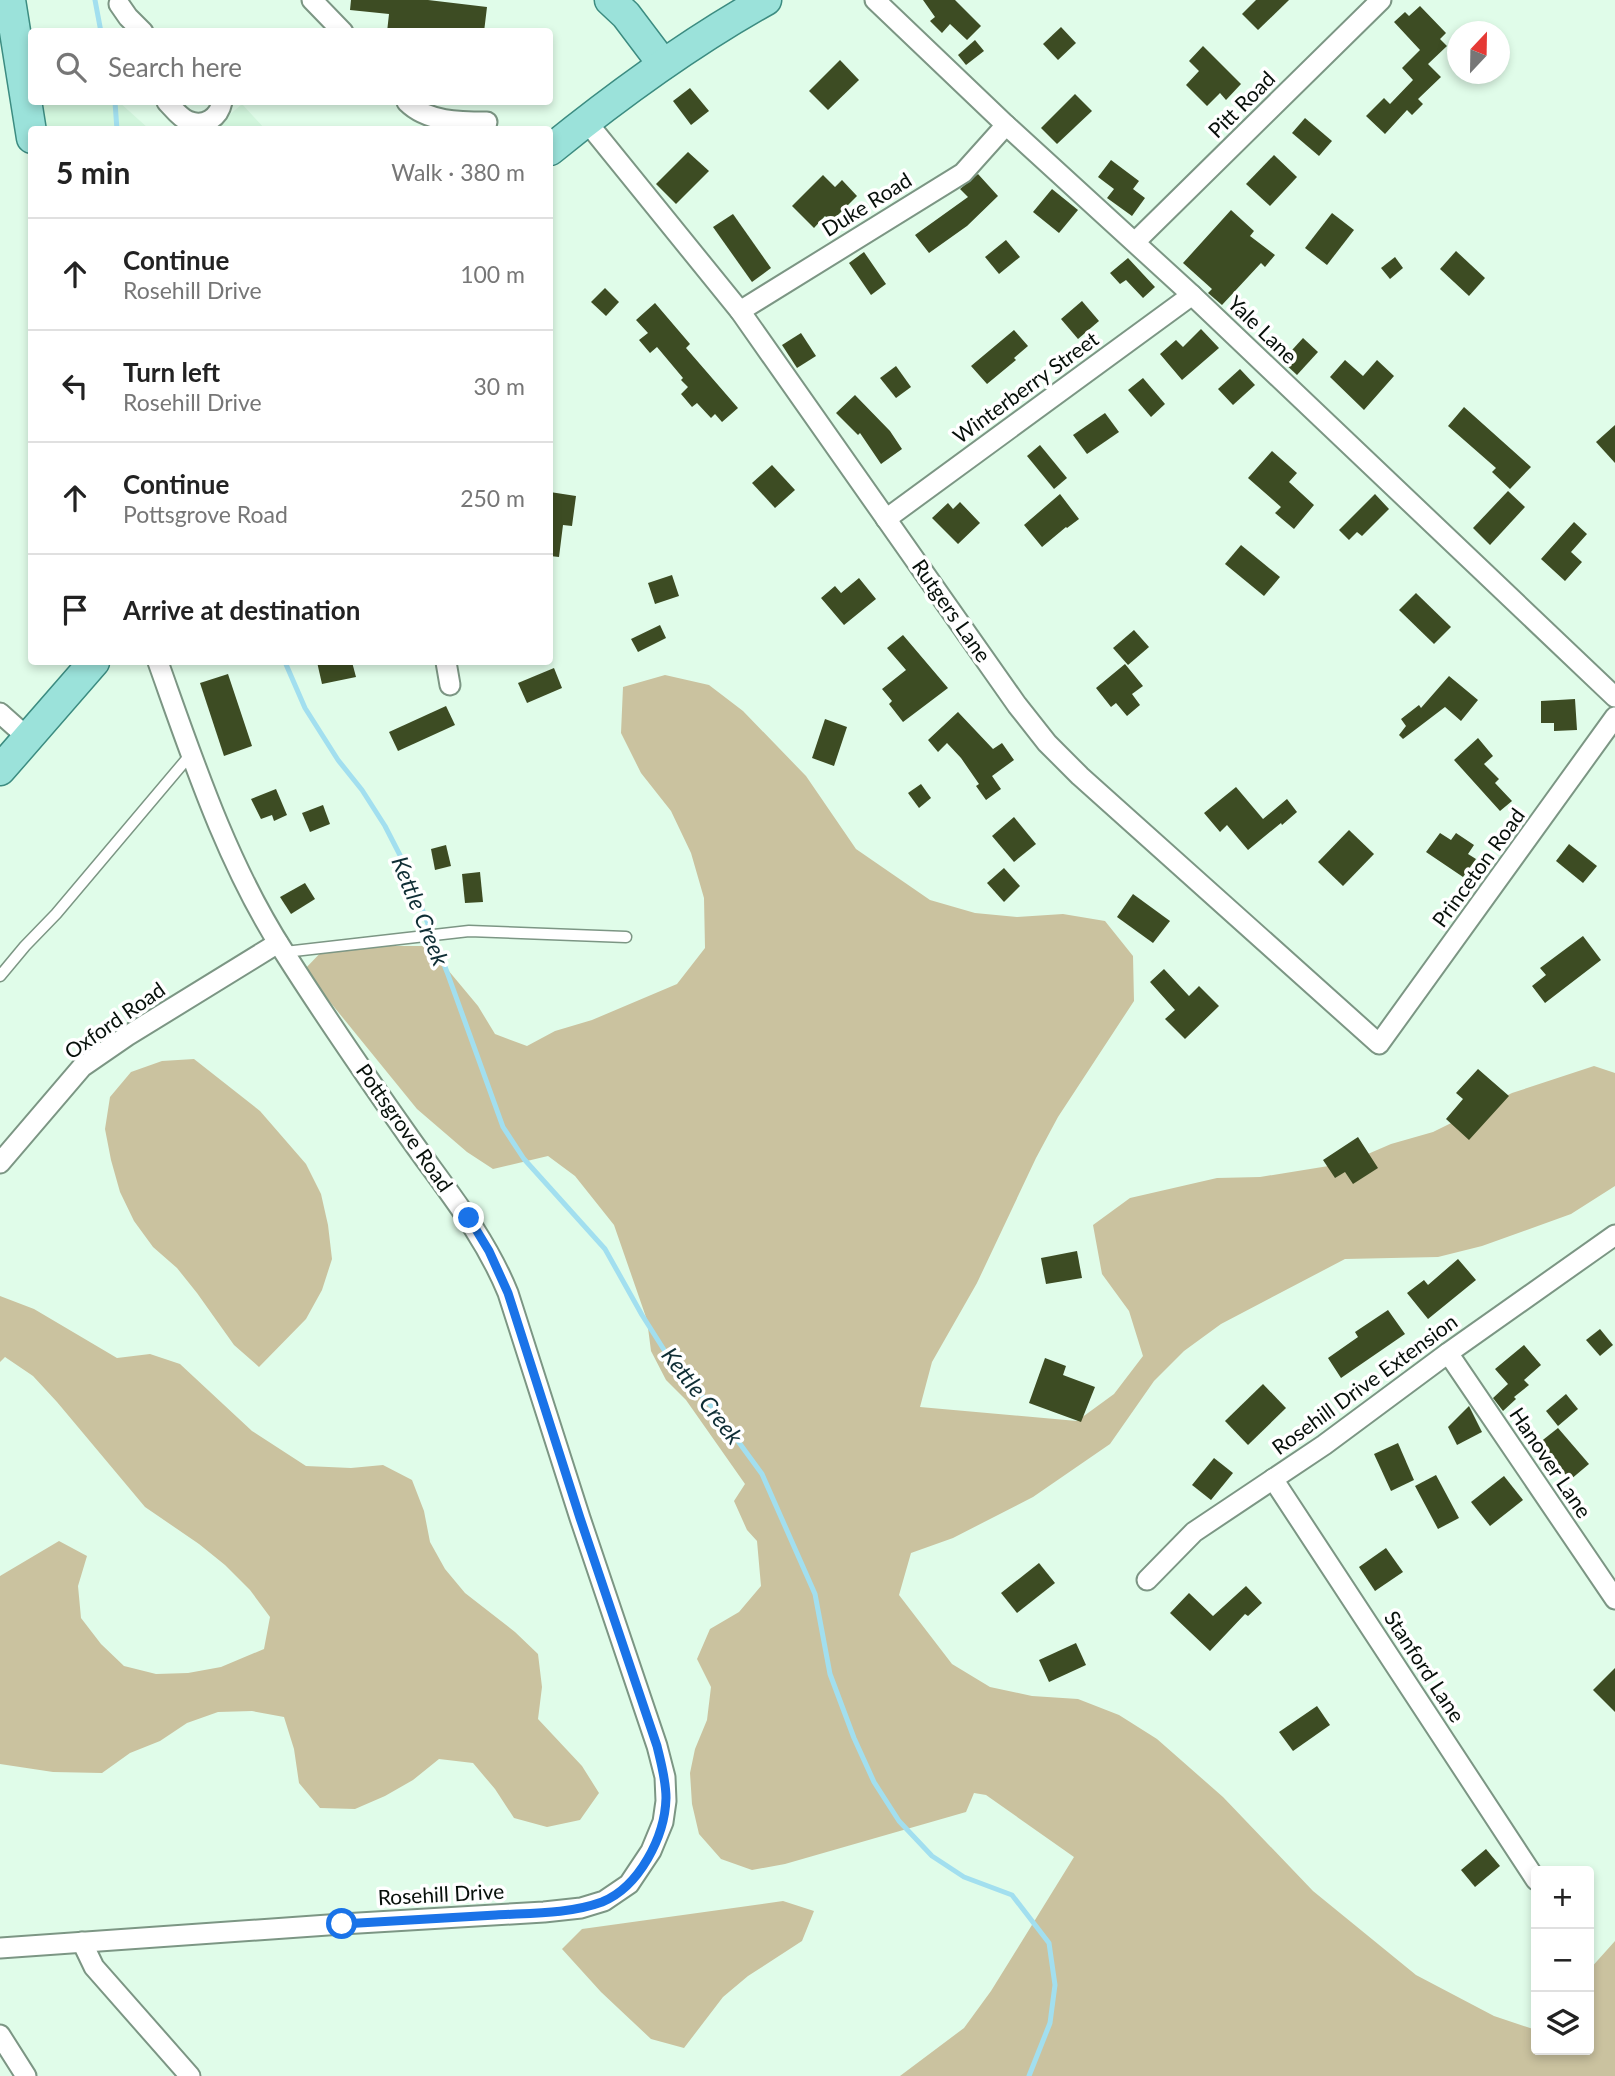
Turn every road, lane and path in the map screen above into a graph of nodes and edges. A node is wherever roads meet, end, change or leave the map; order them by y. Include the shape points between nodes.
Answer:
1 (10, 0) edge
2 (312, 0) edge
3 (610, 0) edge
4 (766, 0) edge
5 (874, 0) edge
6 (1381, 0) edge
7 (118, 2) edge
8 (127, 28) edge
9 (139, 28) edge
10 (339, 28) edge
11 (663, 64) junction
12 (169, 105) edge
13 (221, 105) edge
14 (412, 105) edge
15 (586, 121) junction
16 (487, 122) dead end
17 (1006, 125) junction
18 (30, 126) edge
19 (190, 126) edge
20 (553, 148) edge
21 (1135, 242) junction
22 (1192, 295) junction
23 (740, 311) junction
24 (886, 519) junction
25 (91, 665) edge
26 (159, 665) edge
27 (447, 665) edge
28 (450, 685) dead end
29 (1615, 697) edge
30 (0, 713) edge
31 (1615, 717) edge
32 (28, 737) junction
33 (191, 754) junction
34 (0, 770) edge
35 (626, 937) dead end
36 (281, 948) junction
37 (0, 976) edge
38 (1379, 1044) joint
39 (0, 1163) edge
40 (1615, 1235) edge
41 (1448, 1353) junction
42 (1273, 1479) junction
43 (1147, 1580) dead end
44 (1615, 1599) edge
45 (651, 1851) joint
46 (1531, 1872) edge
47 (82, 1942) junction
48 (0, 1948) edge
49 (0, 2035) edge
50 (26, 2076) edge
51 (190, 2076) edge

1 - 18 main road
2 - 10 street
3 - 11 main road
4 - 11 main road
5 - 17 street, Yale Lane
6 - 21 street, Pitt Road
7 - 8 street
7 - 9 street
11 - 15 main road
12 - 19 street
13 - 19 street via 212,120
14 - 16 street via 445,119
15 - 20 main road
15 - 23 street, Rutgers Lane
17 - 21 street, Yale Lane
17 - 23 street, Duke Road via 963,173
21 - 22 street, Yale Lane
22 - 24 street, Winterberry Street
22 - 29 street, Yale Lane
23 - 24 street, Rutgers Lane
24 - 38 street, Rutgers Lane via 1047,743
25 - 32 main road
26 - 33 street, Pottsgrove Road
27 - 28 street
30 - 32 street
31 - 38 street, Princeton Road
32 - 34 main road
33 - 36 street, Pottsgrove Road via 222,832
33 - 37 lane
35 - 36 lane, Oxford Road via 469,931
36 - 39 street, Oxford Road via 127,1036 82,1067
36 - 45 street, Pottsgrove Road via 469,1218 503,1280 665,1777 663,1822
40 - 41 street, Rosehill Drive Extension
41 - 42 street, Rosehill Drive Extension
41 - 44 street, Hanover Lane
42 - 43 street, Rosehill Drive Extension via 1194,1532
42 - 46 street, Stanford Lane
45 - 47 street, Rosehill Drive via 629,1884 604,1901 581,1908
47 - 48 street, Rosehill Drive
47 - 51 street via 94,1967
49 - 50 street

